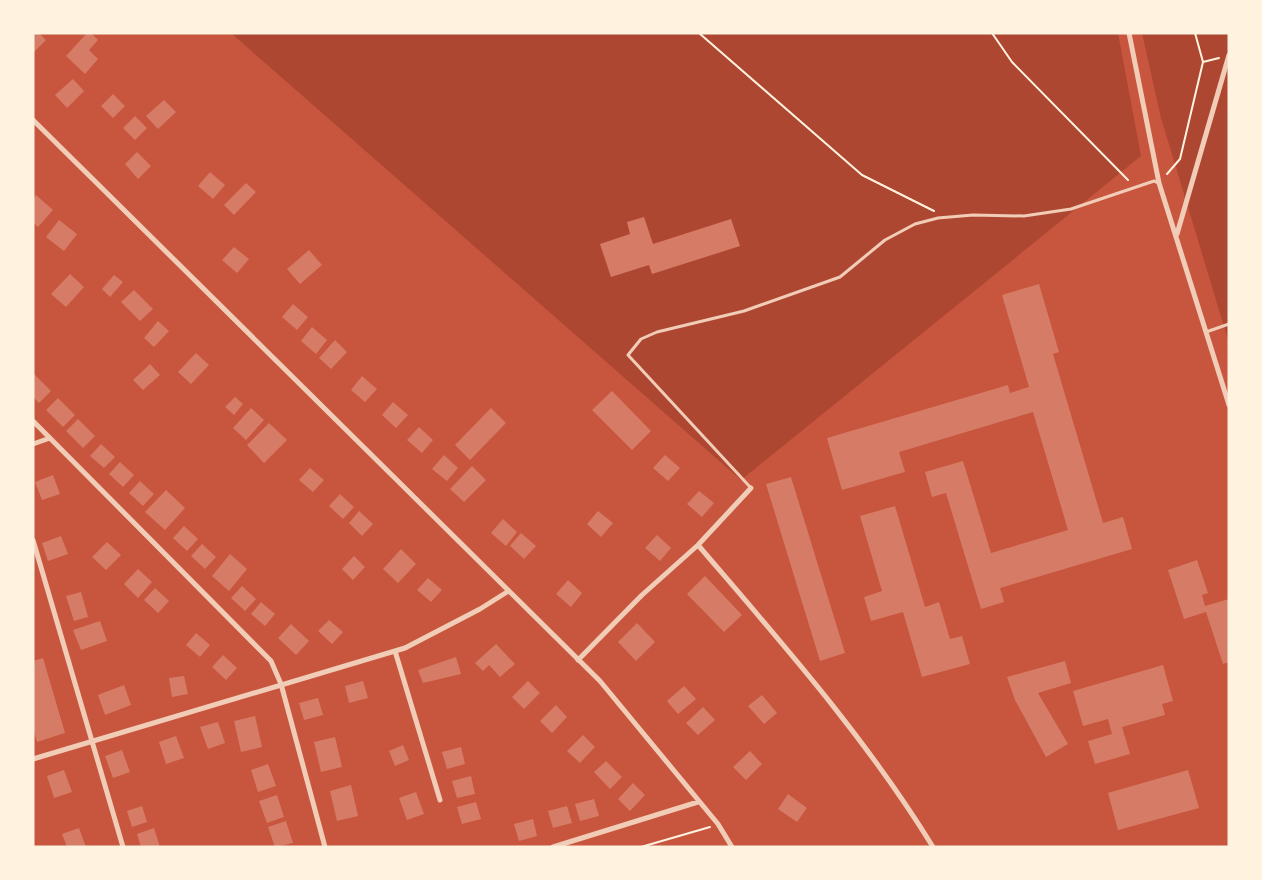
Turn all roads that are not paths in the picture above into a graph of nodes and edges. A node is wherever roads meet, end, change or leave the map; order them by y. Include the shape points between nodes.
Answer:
1 (1129, 33) edge
2 (1228, 56) edge
3 (33, 120) edge
4 (1160, 183) junction
5 (1176, 234) junction
6 (1229, 324) edge
7 (1206, 332) junction
8 (1229, 405) edge
9 (33, 421) edge
10 (50, 438) junction
11 (33, 444) edge
12 (751, 488) joint
13 (33, 540) edge
14 (698, 545) junction
15 (507, 592) junction
16 (396, 651) junction
17 (578, 660) junction
18 (281, 684) junction
19 (92, 742) junction
20 (33, 759) edge
21 (440, 800) dead end
22 (698, 802) junction
23 (123, 847) edge
24 (325, 847) edge
25 (553, 847) edge
26 (732, 847) edge
27 (933, 847) edge

1 - 4 street
2 - 5 street
3 - 15 street
4 - 5 street
4 - 12 lane via 1154,181 1071,209 1024,216 949,217 915,224 885,240 840,277 744,311 640,339 628,355
5 - 7 street
6 - 7 lane
7 - 8 street
9 - 10 street
10 - 11 street
10 - 18 street via 271,661
12 - 14 street
13 - 19 street
14 - 17 street
14 - 27 street via 861,741
15 - 16 street
15 - 17 street
16 - 18 street
16 - 21 street
17 - 22 street via 600,681
18 - 19 street
18 - 24 street
19 - 20 street
19 - 23 street
22 - 25 street
22 - 26 street

